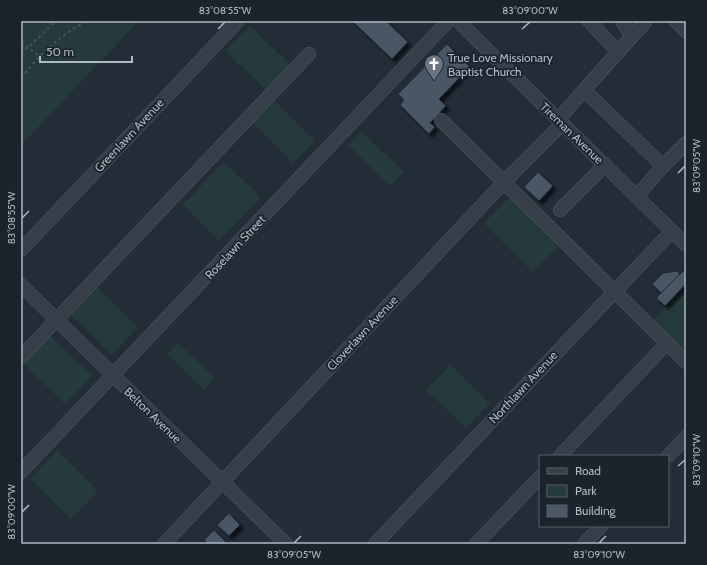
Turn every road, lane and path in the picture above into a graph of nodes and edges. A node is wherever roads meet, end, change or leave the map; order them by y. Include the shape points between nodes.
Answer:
1 (56, 21) edge
2 (87, 21) edge
3 (238, 21) edge
4 (448, 21) edge
5 (458, 21) edge
6 (589, 21) edge
7 (622, 21) edge
8 (646, 21) edge
9 (676, 21) edge
10 (686, 31) edge
11 (632, 37) junction
12 (21, 42) edge
13 (28, 47) junction
14 (618, 52) junction
15 (21, 54) edge
16 (309, 54) dead end
17 (39, 56) junction
18 (21, 78) edge
19 (584, 90) junction
20 (441, 120) dead end
21 (560, 122) junction
22 (686, 143) edge
23 (605, 165) junction
24 (664, 166) junction
25 (504, 182) junction
26 (637, 196) junction
27 (560, 210) dead end
28 (672, 231) junction
29 (686, 245) edge
30 (21, 250) edge
31 (21, 285) edge
32 (614, 292) junction
33 (56, 320) junction
34 (667, 343) junction
35 (21, 357) edge
36 (686, 362) edge
37 (113, 375) junction
38 (686, 437) edge
39 (561, 455) edge
40 (669, 455) edge
41 (21, 472) edge
42 (539, 478) edge
43 (222, 482) junction
44 (600, 527) edge
45 (164, 544) edge
46 (286, 544) edge
47 (375, 544) edge
48 (476, 544) edge
49 (584, 544) edge

1 - 13 path
2 - 17 path via 53,43
3 - 30 street, Greenlawn Avenue
4 - 37 street, Roselawn Street
5 - 21 street, Tireman Avenue
6 - 14 street
7 - 11 street
8 - 11 street, Cloverlawn Avenue
9 - 10 street
11 - 14 street, Cloverlawn Avenue
12 - 13 path
13 - 15 path
13 - 17 path
14 - 19 street, Cloverlawn Avenue
16 - 33 street
17 - 18 path
19 - 21 street, Cloverlawn Avenue
19 - 24 street
20 - 25 street
21 - 23 street, Tireman Avenue
21 - 25 street, Cloverlawn Avenue
22 - 24 street
23 - 26 street, Tireman Avenue
23 - 27 street
24 - 26 street
25 - 32 street
25 - 43 street, Cloverlawn Avenue
26 - 28 street, Tireman Avenue
28 - 29 street, Tireman Avenue
28 - 32 street, Northlawn Avenue
31 - 33 street, Belton Avenue
32 - 34 street
32 - 47 street, Northlawn Avenue
33 - 35 street
33 - 37 street, Belton Avenue
34 - 36 street
34 - 39 street
37 - 41 street, Roselawn Street
37 - 43 street, Belton Avenue
38 - 40 street
42 - 48 street
43 - 45 street, Cloverlawn Avenue
43 - 46 street, Belton Avenue
44 - 49 street

